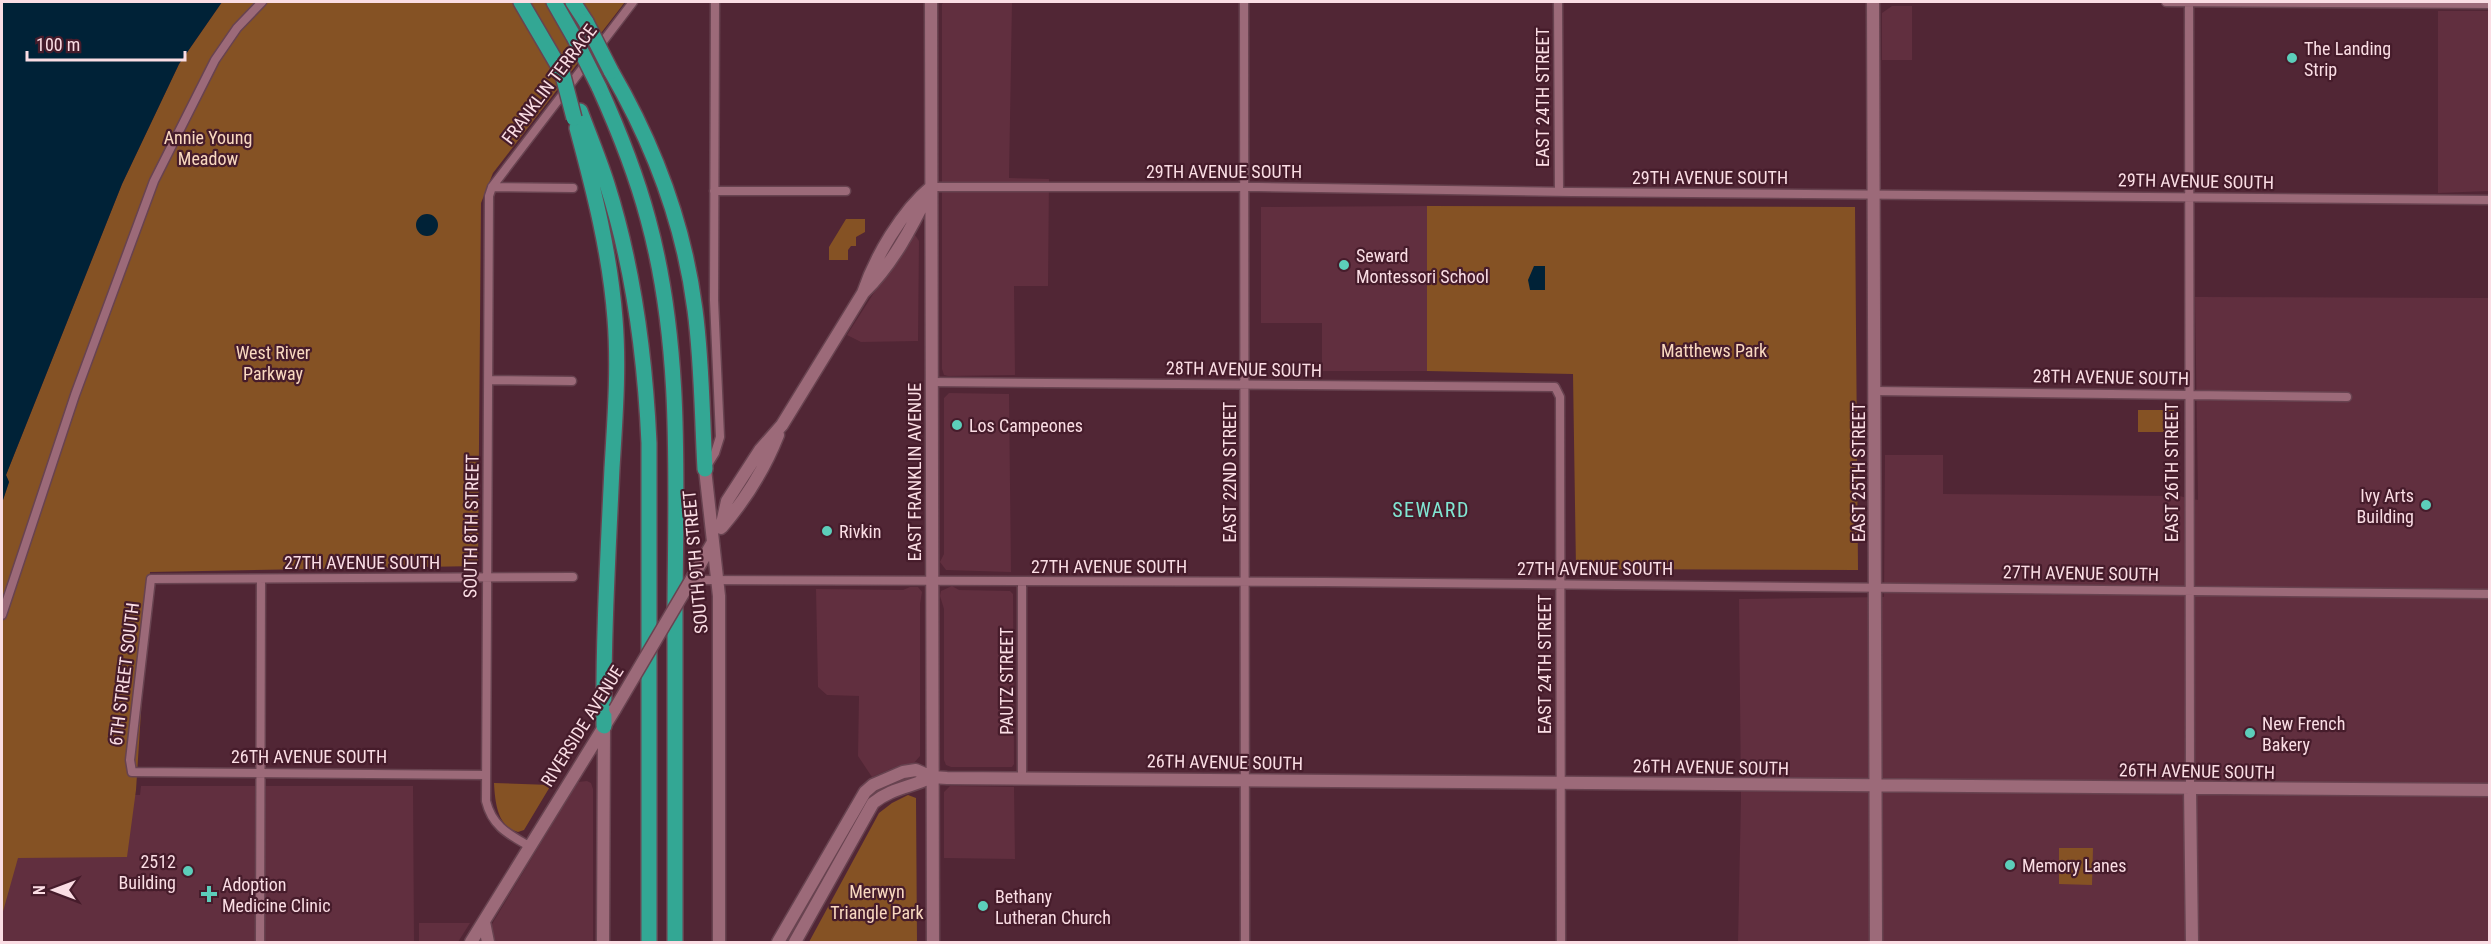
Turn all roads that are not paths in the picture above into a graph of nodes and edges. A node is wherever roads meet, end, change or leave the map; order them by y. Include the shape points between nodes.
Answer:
1 (262, 2) edge
2 (521, 2) edge
3 (554, 2) edge
4 (573, 2) edge
5 (633, 2) edge
6 (715, 2) edge
7 (931, 2) edge
8 (1244, 2) edge
9 (1558, 2) edge
10 (1873, 2) edge
11 (2166, 2) edge
12 (2189, 2) edge
13 (2490, 4) edge
14 (577, 114) junction
15 (492, 187) junction
16 (931, 187) junction
17 (1244, 187) junction
18 (573, 189) dead end
19 (714, 191) junction
20 (846, 191) dead end
21 (1559, 192) junction
22 (1874, 195) junction
23 (2190, 197) junction
24 (2490, 200) edge
25 (490, 380) junction
26 (572, 381) dead end
27 (932, 382) junction
28 (1245, 385) junction
29 (1555, 387) joint
30 (1875, 391) junction
31 (2189, 394) junction
32 (2347, 397) dead end
33 (705, 469) junction
34 (713, 542) junction
35 (573, 577) dead end
36 (151, 579) joint
37 (261, 579) junction
38 (487, 579) junction
39 (695, 580) junction
40 (717, 580) junction
41 (932, 580) junction
42 (1245, 582) junction
43 (1022, 583) junction
44 (1560, 585) junction
45 (1877, 588) junction
46 (2189, 591) junction
47 (2490, 594) edge
48 (2, 615) edge
49 (604, 726) junction
50 (132, 772) joint
51 (260, 774) junction
52 (486, 775) junction
53 (932, 777) junction
54 (1022, 779) junction
55 (1245, 780) junction
56 (1561, 783) junction
57 (1876, 786) junction
58 (2190, 789) junction
59 (2490, 790) edge
60 (529, 846) junction
61 (484, 922) junction
62 (260, 942) edge
63 (471, 942) edge
64 (488, 942) edge
65 (603, 942) edge
66 (649, 942) edge
67 (675, 942) edge
68 (719, 942) edge
69 (778, 942) edge
70 (795, 942) edge
71 (933, 942) edge
72 (1245, 942) edge
73 (1561, 942) edge
74 (1876, 942) edge
75 (2192, 942) edge

1 - 48 street via 237,28 215,60 154,181 75,395
2 - 14 highway, bridge via 559,66
3 - 67 highway, bridge via 599,87 628,158 648,220 664,300 672,367 675,496
4 - 33 highway, bridge via 653,154 681,236 697,329
5 - 15 street, FRANKLIN TERRACE
6 - 19 street, SOUTH 9TH STREET
7 - 16 street, EAST FRANKLIN AVENUE
8 - 17 street, EAST 22ND STREET
9 - 21 street, EAST 24TH STREET
10 - 22 street, EAST 25TH STREET
11 - 12 street
12 - 13 street
12 - 23 street, EAST 26TH STREET
14 - 49 highway via 609,265 615,319
14 - 66 highway via 607,184 626,254 645,372
15 - 18 street
15 - 25 street, SOUTH 8TH STREET
16 - 17 street, 29TH AVENUE SOUTH
16 - 27 street, EAST FRANKLIN AVENUE
16 - 34 street, RIVERSIDE AVENUE via 879,278 863,293 782,425 760,450 727,501 721,528
17 - 21 street, 29TH AVENUE SOUTH
17 - 28 street, EAST 22ND STREET
19 - 20 street
19 - 33 street, SOUTH 9TH STREET via 720,437
21 - 22 street, 29TH AVENUE SOUTH
22 - 23 street, 29TH AVENUE SOUTH
22 - 30 street, EAST 25TH STREET
23 - 24 street, 29TH AVENUE SOUTH
23 - 31 street, EAST 26TH STREET
25 - 26 street
25 - 38 street, SOUTH 8TH STREET
27 - 28 street, 28TH AVENUE SOUTH
27 - 41 street, EAST FRANKLIN AVENUE
28 - 29 street, 28TH AVENUE SOUTH
28 - 42 street, EAST 22ND STREET
29 - 44 street, EAST 24TH STREET via 1560,397
30 - 31 street, 28TH AVENUE SOUTH
30 - 45 street, EAST 25TH STREET
31 - 32 street, 28TH AVENUE SOUTH
31 - 46 street, EAST 26TH STREET
33 - 34 street, SOUTH 9TH STREET
34 - 39 street, RIVERSIDE AVENUE
34 - 40 street, SOUTH 9TH STREET
35 - 38 street, 27TH AVENUE SOUTH
36 - 37 street, 27TH AVENUE SOUTH
36 - 50 street, 6TH STREET SOUTH via 130,760
37 - 38 street, 27TH AVENUE SOUTH
37 - 51 street
38 - 52 street, SOUTH 8TH STREET
39 - 40 street, 27TH AVENUE SOUTH
39 - 49 street, RIVERSIDE AVENUE, bridge
40 - 41 street, 27TH AVENUE SOUTH
40 - 68 street, SOUTH 9TH STREET
41 - 43 street, 27TH AVENUE SOUTH
41 - 53 street, EAST FRANKLIN AVENUE
42 - 43 street, 27TH AVENUE SOUTH
42 - 44 street, 27TH AVENUE SOUTH
42 - 55 street, EAST 22ND STREET
43 - 54 street, PAUTZ STREET
44 - 45 street, 27TH AVENUE SOUTH
44 - 56 street, EAST 24TH STREET
45 - 46 street, 27TH AVENUE SOUTH
45 - 57 street, EAST 25TH STREET
46 - 47 street, 27TH AVENUE SOUTH
46 - 58 street, EAST 26TH STREET
49 - 60 street, RIVERSIDE AVENUE
49 - 65 street
50 - 51 street, 26TH AVENUE SOUTH
51 - 52 street, 26TH AVENUE SOUTH
51 - 62 street
52 - 60 street, SOUTH 8TH STREET via 486,801 495,824
53 - 54 street, 26TH AVENUE SOUTH
53 - 69 street, 26TH AVENUE SOUTH via 916,771 903,772 865,792
53 - 70 street, 26TH AVENUE SOUTH via 893,789 873,803
53 - 71 street, EAST FRANKLIN AVENUE
54 - 55 street, 26TH AVENUE SOUTH
55 - 56 street, 26TH AVENUE SOUTH
55 - 72 street, EAST 22ND STREET
56 - 57 street, 26TH AVENUE SOUTH
56 - 73 street, EAST 24TH STREET
57 - 58 street, 26TH AVENUE SOUTH
57 - 74 street, EAST 25TH STREET
58 - 59 street, 26TH AVENUE SOUTH
58 - 75 street, EAST 26TH STREET
60 - 61 street, RIVERSIDE AVENUE
61 - 63 street, RIVERSIDE AVENUE
61 - 64 street

